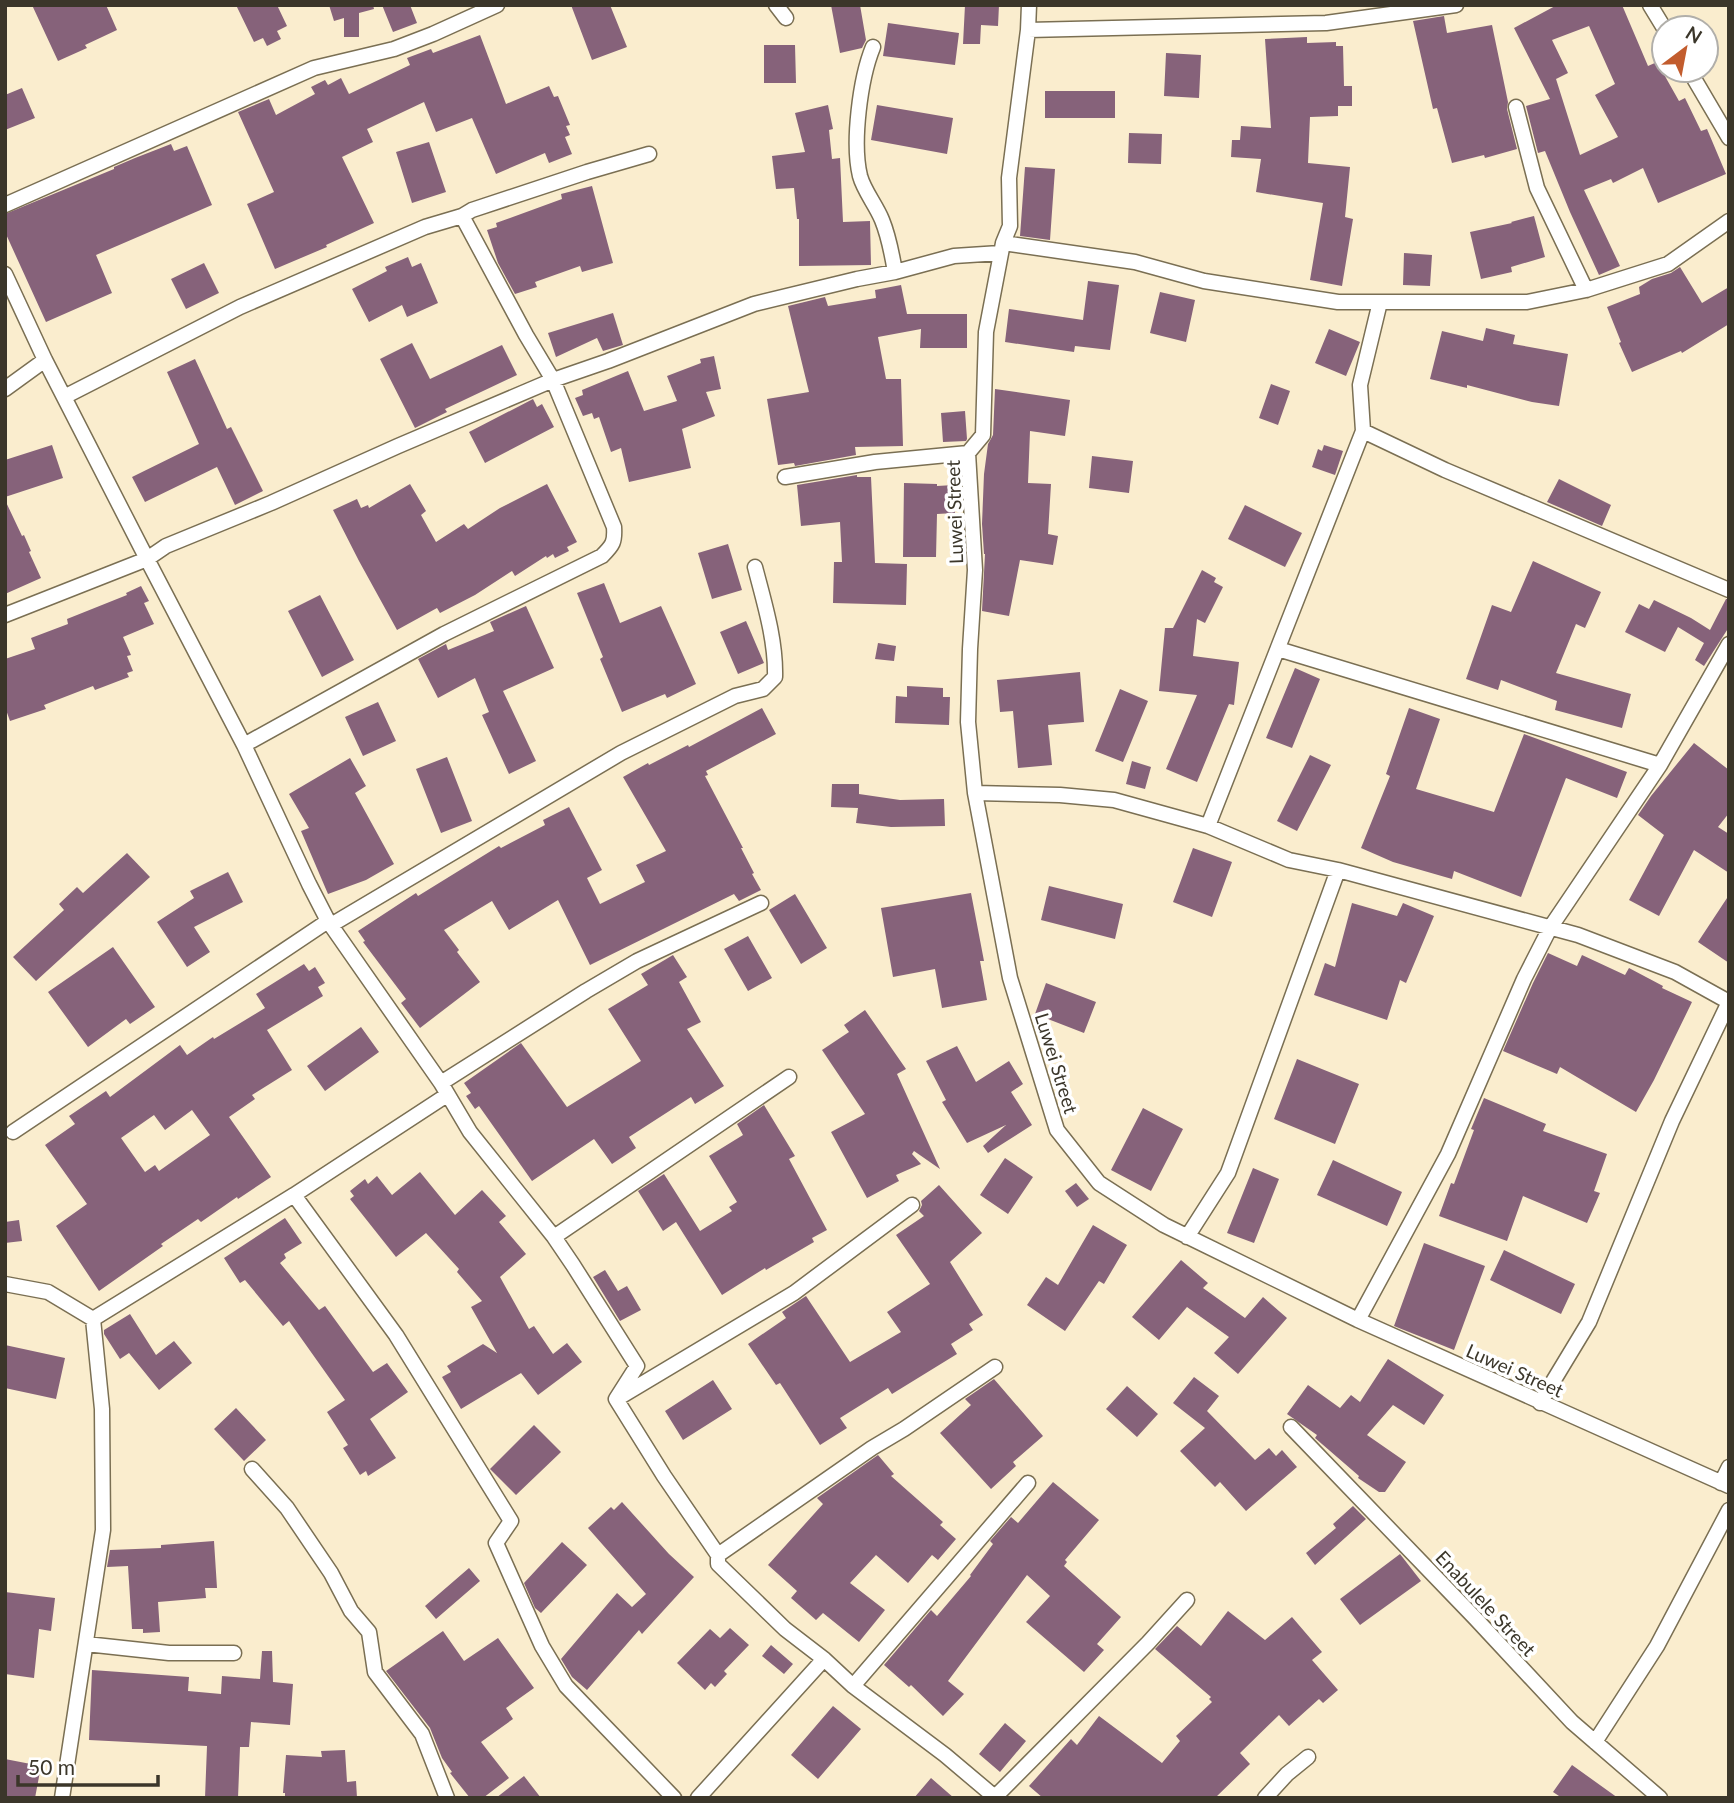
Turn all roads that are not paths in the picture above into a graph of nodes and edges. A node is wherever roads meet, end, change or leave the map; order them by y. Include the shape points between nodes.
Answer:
1 (497, 5) edge
2 (776, 5) edge
3 (1029, 5) edge
4 (1456, 5) edge
5 (786, 18) dead end
6 (1028, 30) junction
7 (873, 47) dead end
8 (1697, 84) edge
9 (1516, 107) dead end
10 (1729, 138) edge
11 (649, 154) dead end
12 (5, 205) edge
13 (462, 216) junction
14 (1729, 221) edge
15 (1002, 248) junction
16 (895, 272) junction
17 (5, 274) edge
18 (1586, 290) junction
19 (1380, 302) junction
20 (45, 360) junction
21 (553, 380) junction
22 (5, 389) edge
23 (64, 397) junction
24 (1363, 431) junction
25 (968, 453) junction
26 (785, 477) dead end
27 (147, 559) junction
28 (755, 566) dead end
29 (1729, 590) edge
30 (5, 615) edge
31 (1729, 644) edge
32 (1278, 649) junction
33 (244, 745) junction
34 (1660, 765) junction
35 (975, 793) junction
36 (1208, 826) junction
37 (1338, 870) junction
38 (761, 903) dead end
39 (329, 923) junction
40 (1550, 928) junction
41 (1729, 1002) edge
42 (789, 1077) dead end
43 (444, 1089) junction
44 (13, 1132) dead end
45 (295, 1195) junction
46 (912, 1205) dead end
47 (554, 1237) junction
48 (1188, 1237) junction
49 (5, 1284) edge
50 (93, 1319) junction
51 (1357, 1320) junction
52 (995, 1367) dead end
53 (616, 1399) junction
54 (1540, 1403) junction
55 (1291, 1427) dead end
56 (1729, 1467) edge
57 (252, 1469) dead end
58 (1028, 1483) dead end
59 (1725, 1485) edge
60 (1729, 1510) edge
61 (718, 1555) junction
62 (1187, 1600) dead end
63 (86, 1644) junction
64 (234, 1653) dead end
65 (824, 1659) junction
66 (853, 1686) junction
67 (1595, 1742) junction
68 (1308, 1757) dead end
69 (62, 1798) edge
70 (447, 1798) edge
71 (674, 1798) edge
72 (698, 1798) edge
73 (995, 1798) edge
74 (1265, 1798) edge
75 (1660, 1798) edge

1 - 12 street via 394,49 314,68
2 - 5 street
3 - 6 street, Luwei Street
4 - 6 street via 1326,23
6 - 15 street, Luwei Street via 1009,178 1010,226
7 - 16 street via 866,63 856,136 860,177 882,219
8 - 10 street
9 - 18 street via 1537,188
11 - 13 street
13 - 21 street
13 - 23 street via 425,227 240,307
14 - 18 street via 1668,264
15 - 16 street
15 - 19 street via 1135,262 1204,281 1338,302
15 - 25 street, Luwei Street via 986,332 983,435
16 - 21 street via 754,304
17 - 20 street
18 - 19 street via 1527,302
19 - 24 street via 1360,385
20 - 22 street
20 - 23 street
21 - 27 street via 166,546
21 - 33 street via 614,527 615,541 609,549
23 - 27 street
24 - 29 street
24 - 32 street
25 - 26 street
25 - 35 street, Luwei Street via 975,570 968,722
27 - 30 street
27 - 33 street
28 - 39 street via 775,664 775,677 763,689 735,696 621,752
31 - 34 street
32 - 34 street
32 - 36 street
33 - 39 street
34 - 40 street
35 - 36 street via 1114,800
35 - 48 street, Luwei Street via 1010,978 1057,1130 1099,1183
36 - 37 street via 1289,860
37 - 40 street
37 - 48 street via 1228,1173
38 - 43 street via 586,991
39 - 43 street
39 - 44 street
40 - 41 street via 1675,972
40 - 51 street via 1448,1154
41 - 54 street via 1672,1121 1588,1322
42 - 47 street
43 - 45 street
43 - 47 street via 470,1132
45 - 50 street
45 - 71 street via 396,1335 511,1521 496,1543 542,1646 566,1686
46 - 53 street via 794,1293
47 - 53 street via 637,1366
48 - 51 street, Luwei Street
49 - 50 street via 48,1292
50 - 63 street via 102,1409 103,1530
51 - 54 street, Luwei Street
52 - 61 street
53 - 61 street
54 - 59 street, Luwei Street
55 - 67 street, Enabulele Street
56 - 59 street
57 - 70 street via 287,1508 369,1632 375,1672 422,1734
58 - 66 street
60 - 67 street via 1657,1646
61 - 65 street via 718,1564 785,1629
62 - 73 street
63 - 64 street via 169,1653
63 - 69 street
65 - 66 street
65 - 72 street
66 - 73 street
67 - 75 street, Enabulele Street
68 - 74 street

